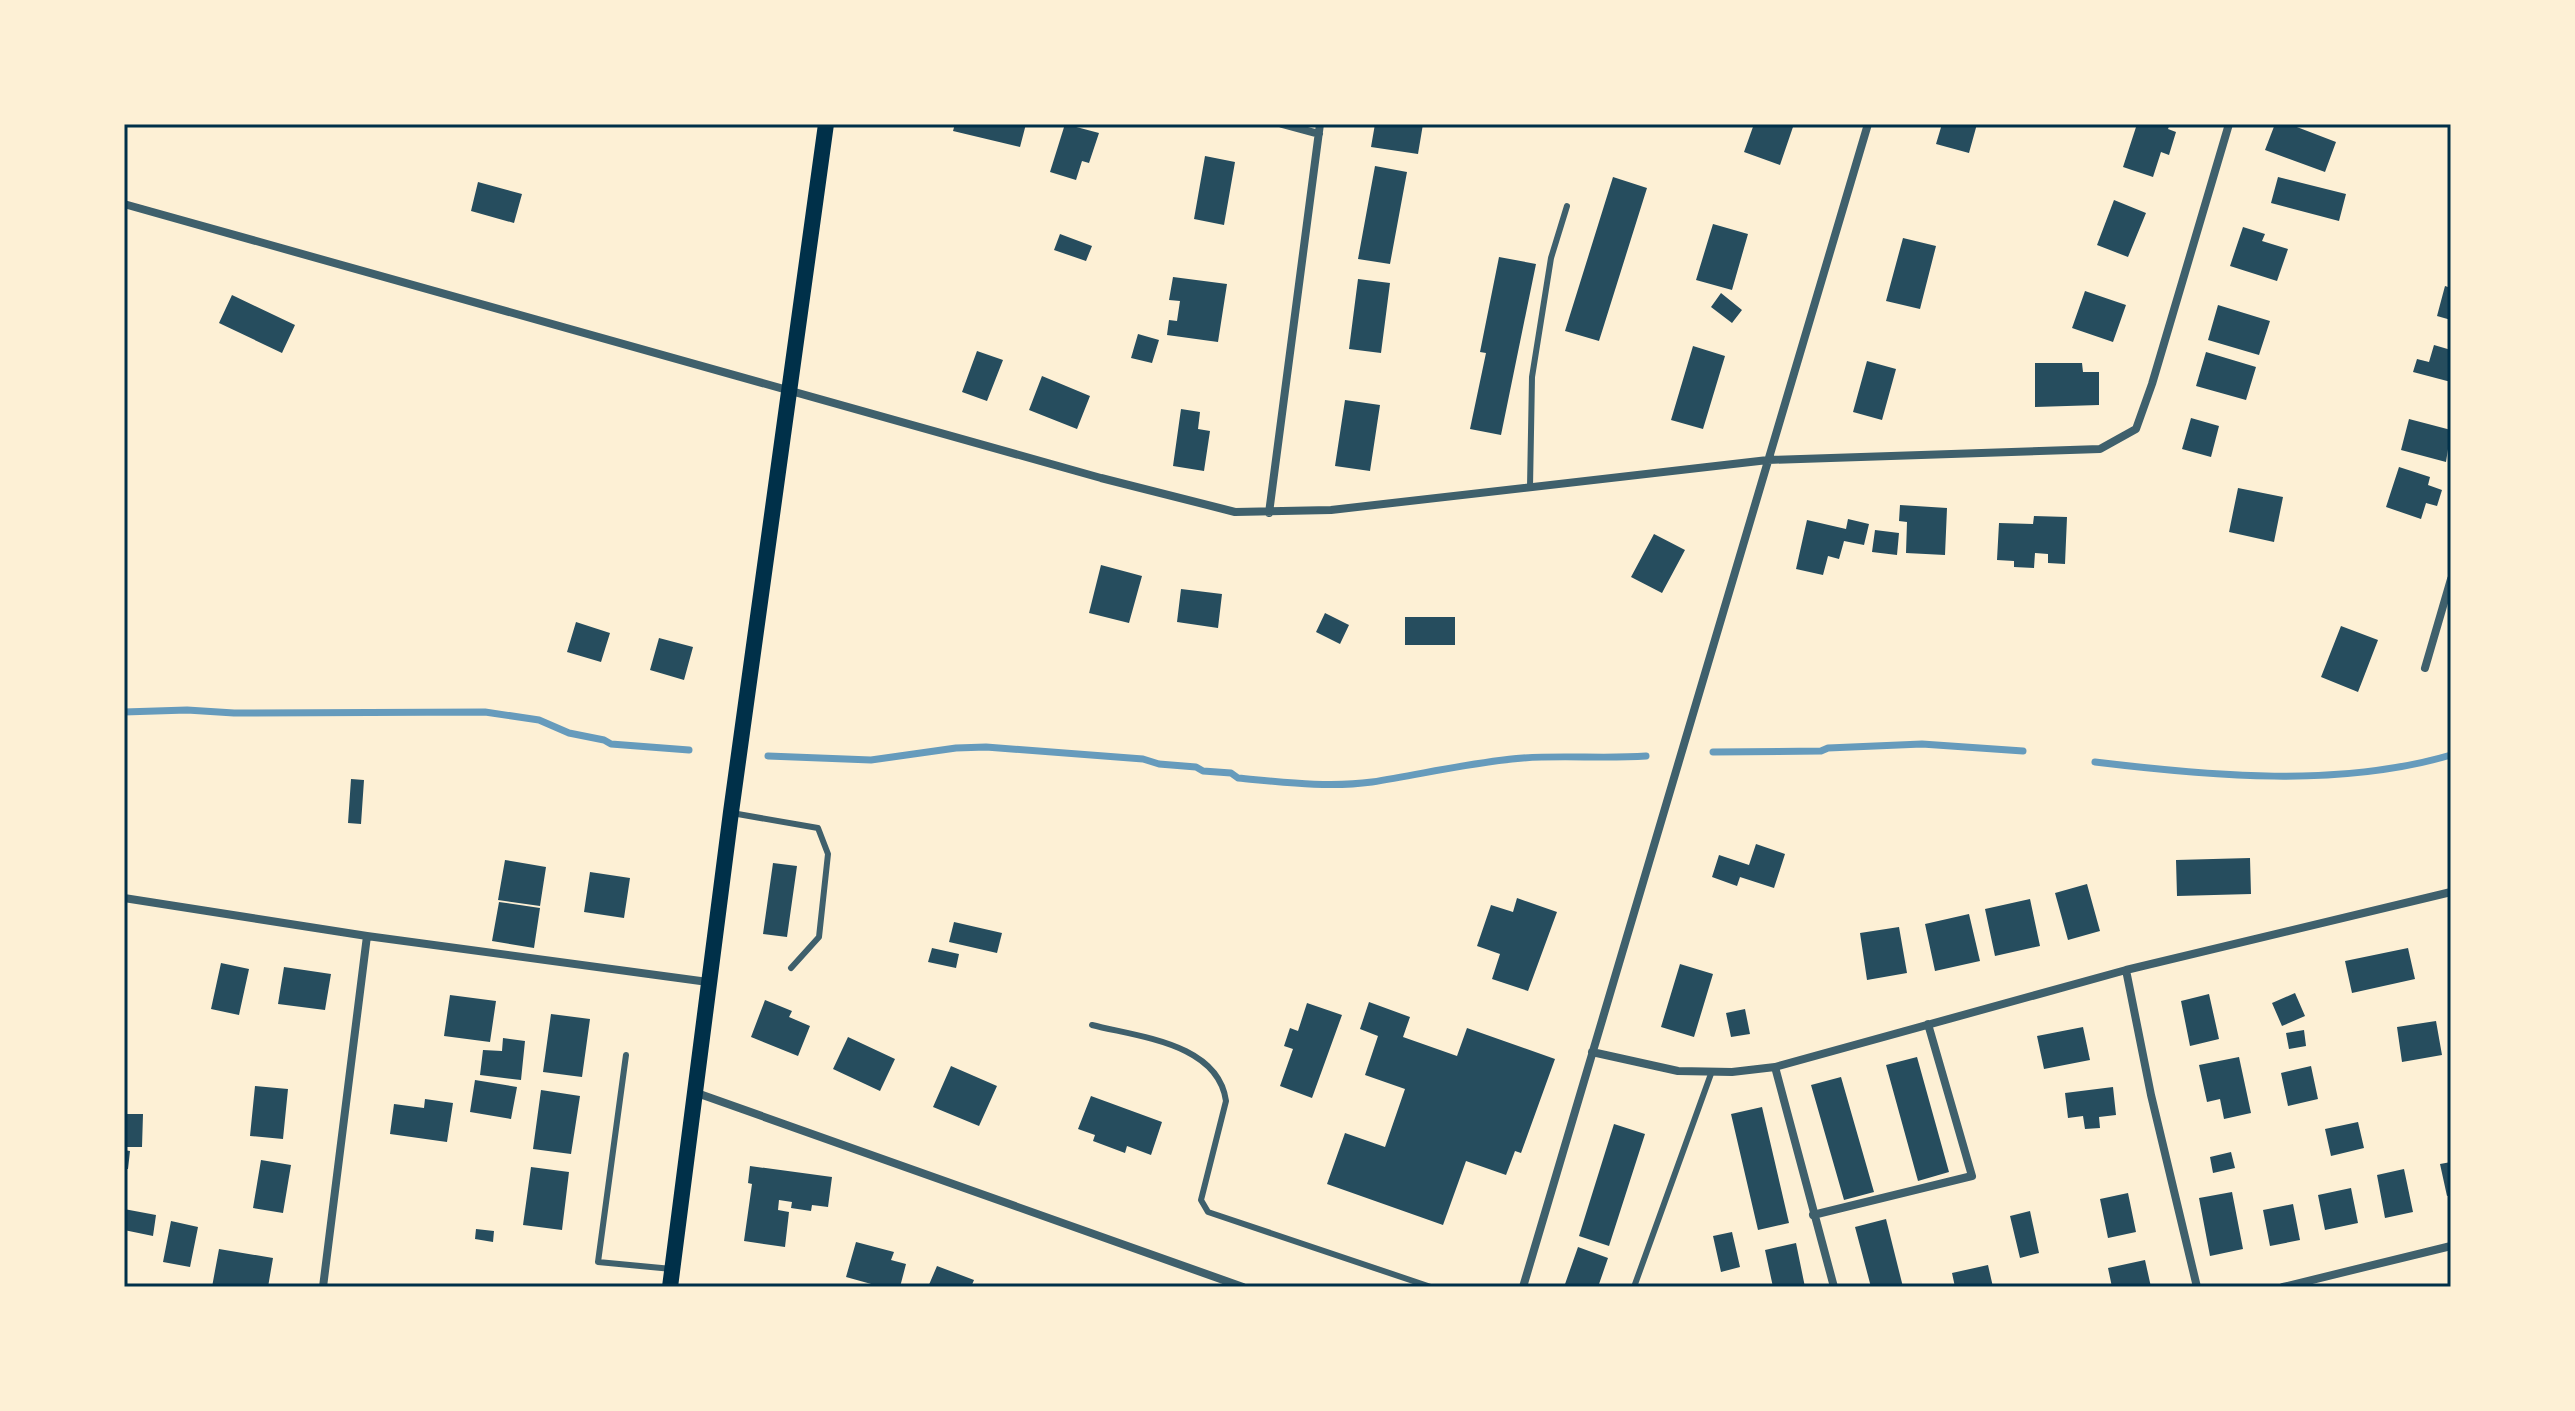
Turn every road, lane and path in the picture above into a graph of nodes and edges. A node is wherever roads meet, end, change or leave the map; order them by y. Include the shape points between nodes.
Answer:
1 (826, 124) edge
2 (1282, 124) edge
3 (1320, 124) edge
4 (1868, 124) edge
5 (2229, 124) edge
6 (1319, 134) junction
7 (124, 204) edge
8 (1567, 206) dead end
9 (790, 390) junction
10 (1768, 460) junction
11 (1530, 487) junction
12 (1269, 513) junction
13 (2451, 579) edge
14 (2425, 668) dead end
15 (731, 812) junction
16 (2451, 892) edge
17 (124, 898) edge
18 (367, 936) junction
19 (791, 968) dead end
20 (2126, 970) junction
21 (708, 982) junction
22 (1928, 1024) junction
23 (1092, 1025) dead end
24 (1592, 1052) junction
25 (626, 1055) dead end
26 (1775, 1067) junction
27 (1712, 1071) junction
28 (694, 1092) junction
29 (1813, 1215) junction
30 (2451, 1246) edge
31 (672, 1269) junction
32 (323, 1287) edge
33 (670, 1287) edge
34 (1243, 1287) edge
35 (1431, 1287) edge
36 (1523, 1287) edge
37 (1634, 1287) edge
38 (1834, 1287) edge
39 (2197, 1287) edge
40 (2283, 1287) edge

1 - 9 main road
2 - 6 street
3 - 6 street
4 - 10 street
5 - 10 street via 2136,429 2100,449
6 - 12 street
7 - 9 street
8 - 11 lane via 1551,258 1532,377
9 - 12 street via 1101,478 1235,512
9 - 15 main road
10 - 11 street
10 - 24 street
11 - 12 street
13 - 14 street
15 - 19 lane via 818,828 828,854 819,937
15 - 21 main road
16 - 20 street
17 - 18 street
18 - 21 street
18 - 32 street
20 - 22 street
20 - 39 street
21 - 28 main road
22 - 26 street
22 - 29 street via 1972,1176
23 - 35 lane via 1187,1050 1224,1086 1226,1101 1201,1200 1208,1212
24 - 27 street via 1678,1071
24 - 36 street
25 - 31 lane via 598,1262
26 - 27 street
26 - 29 street
27 - 37 lane
28 - 31 main road
28 - 34 street
29 - 38 street
30 - 40 street
31 - 33 main road

